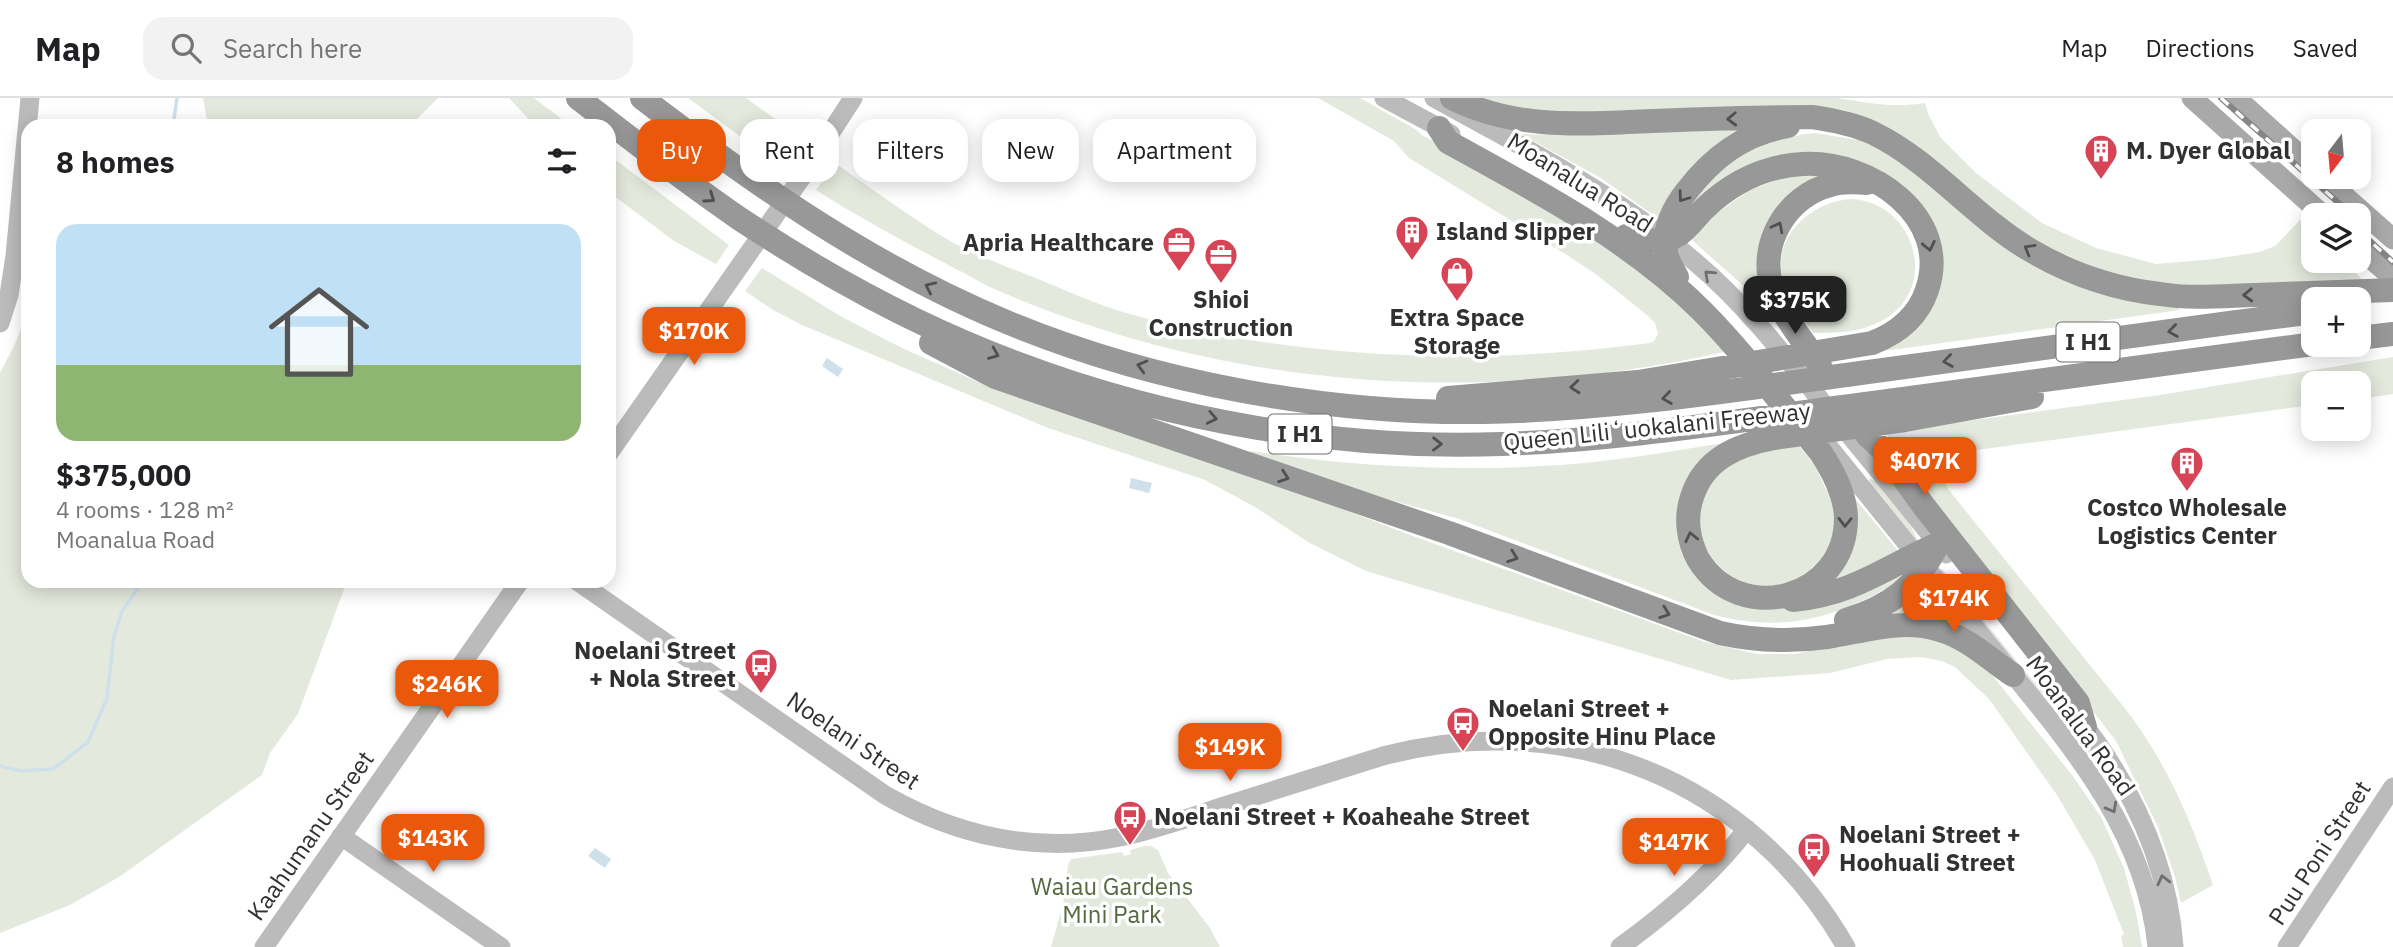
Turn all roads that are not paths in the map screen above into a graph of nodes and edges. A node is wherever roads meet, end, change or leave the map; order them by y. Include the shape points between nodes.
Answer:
1 (30, 98) edge
2 (578, 98) edge
3 (642, 98) edge
4 (853, 98) edge
5 (1384, 98) edge
6 (1434, 98) edge
7 (1452, 98) edge
8 (2192, 98) edge
9 (2236, 98) edge
10 (28, 119) edge
11 (605, 119) edge
12 (616, 127) edge
13 (1439, 128) junction
14 (2227, 129) junction
15 (1871, 133) junction
16 (2277, 135) junction
17 (2301, 156) edge
18 (2286, 183) junction
19 (2337, 189) edge
20 (1891, 192) junction
21 (21, 193) edge
22 (2309, 203) edge
23 (1626, 236) junction
24 (1667, 239) junction
25 (2393, 239) edge
26 (2371, 259) edge
27 (1677, 277) junction
28 (2393, 278) edge
29 (2393, 290) edge
30 (2371, 294) edge
31 (865, 295) junction
32 (2393, 301) edge
33 (2301, 302) edge
34 (2371, 304) edge
35 (2301, 305) edge
36 (0, 323) edge
37 (2393, 334) edge
38 (2371, 337) edge
39 (2301, 346) edge
40 (2301, 349) edge
41 (1354, 406) junction
42 (1868, 436) junction
43 (616, 443) edge
44 (1881, 474) junction
45 (1938, 544) junction
46 (1921, 561) junction
47 (515, 588) edge
48 (587, 588) edge
49 (1758, 598) junction
50 (1808, 638) junction
51 (2013, 675) junction
52 (2085, 727) junction
53 (2393, 787) edge
54 (1747, 829) junction
55 (341, 836) junction
56 (264, 947) edge
57 (501, 947) edge
58 (1620, 947) edge
59 (1846, 947) edge
60 (2157, 947) edge
61 (2174, 947) edge
62 (2287, 947) edge

1 - 10 street
2 -> 11 highway, Queen Liliʻuokalani Freeway / I H1
41 -> 3 highway, Queen Liliʻuokalani Freeway / I H1 via 1205,382 1097,354 1010,323 917,281 825,229
4 - 43 street
5 - 13 street, Moanalua Road
6 - 24 street, Moanalua Road via 1577,176
15 -> 7 highway via 1812,117 1541,123 1489,113
8 - 14 main road
9 - 16 main road
12 -> 31 highway, Queen Liliʻuokalani Freeway / I H1 via 741,219
13 - 23 street, Moanalua Road
13 -> 49 highway via 1448,142 1573,212 1661,274 1732,343 1821,453 1844,503 1841,548 1824,574 1809,586 1793,594
14 - 16 main road
14 - 18 main road
15 -> 24 highway via 1842,125 1802,124 1737,144 1709,164 1682,197 1667,225
33 -> 15 highway via 2179,296 2093,278 2013,239 1898,148
16 - 17 main road
16 - 18 main road
18 - 22 main road
19 - 25 main road
20 - 24 highway via 1871,177 1839,167 1807,163 1775,168 1727,189 1678,235
20 -> 41 highway via 1914,213 1930,242 1932,266 1927,292 1914,316 1896,332 1872,343 1638,382
42 -> 20 highway via 1779,303 1770,281 1769,258 1773,236 1784,216 1815,190 1852,182
21 - 36 street via 9,295
23 - 24 highway via 1652,242
23 - 27 street, Moanalua Road
24 - 27 highway via 1666,254
44 -> 24 street, Moanalua Road via 1752,317
26 - 28 main road
27 - 46 street, Moanalua Road via 1765,367
29 - 30 highway
31 -> 39 highway, Queen Liliʻuokalani Freeway / I H1 via 985,351 1067,381 1175,411 1290,433 1396,443 1499,444 1637,434
31 -> 50 highway via 936,346 995,377 1449,533 1720,633 1766,641
32 - 34 highway
35 -> 41 highway, Queen Liliʻuokalani Freeway / I H1 via 1863,373 1586,407 1492,411
37 - 38 highway
49 -> 40 highway via 1729,589 1703,566 1690,541 1688,513 1696,486 1708,467 1740,446
42 - 44 highway
42 - 52 highway via 2078,703
44 - 45 street, Moanalua Road
45 - 46 highway
45 - 52 street, Moanalua Road
46 - 49 highway via 1825,596
46 - 50 highway via 1919,576 1881,607 1822,628
46 - 51 street, Moanalua Road
47 - 55 street, Kaahumanu Street
48 - 54 street, Noelani Street via 885,795 926,817 988,836 1054,844 1117,838 1404,750 1493,740 1561,745 1624,761 1686,788
50 - 51 highway via 1891,624 1925,626 1965,640
51 -> 60 street, Moanalua Road via 2080,759 2115,814 2146,889
61 -> 52 street, Moanalua Road via 2164,884 2152,846 2118,774
53 - 62 street, Puu Poni Street
54 - 58 street via 1697,884
54 - 59 street, Noelani Street via 1808,891
55 - 56 street, Kaahumanu Street
55 - 57 street

